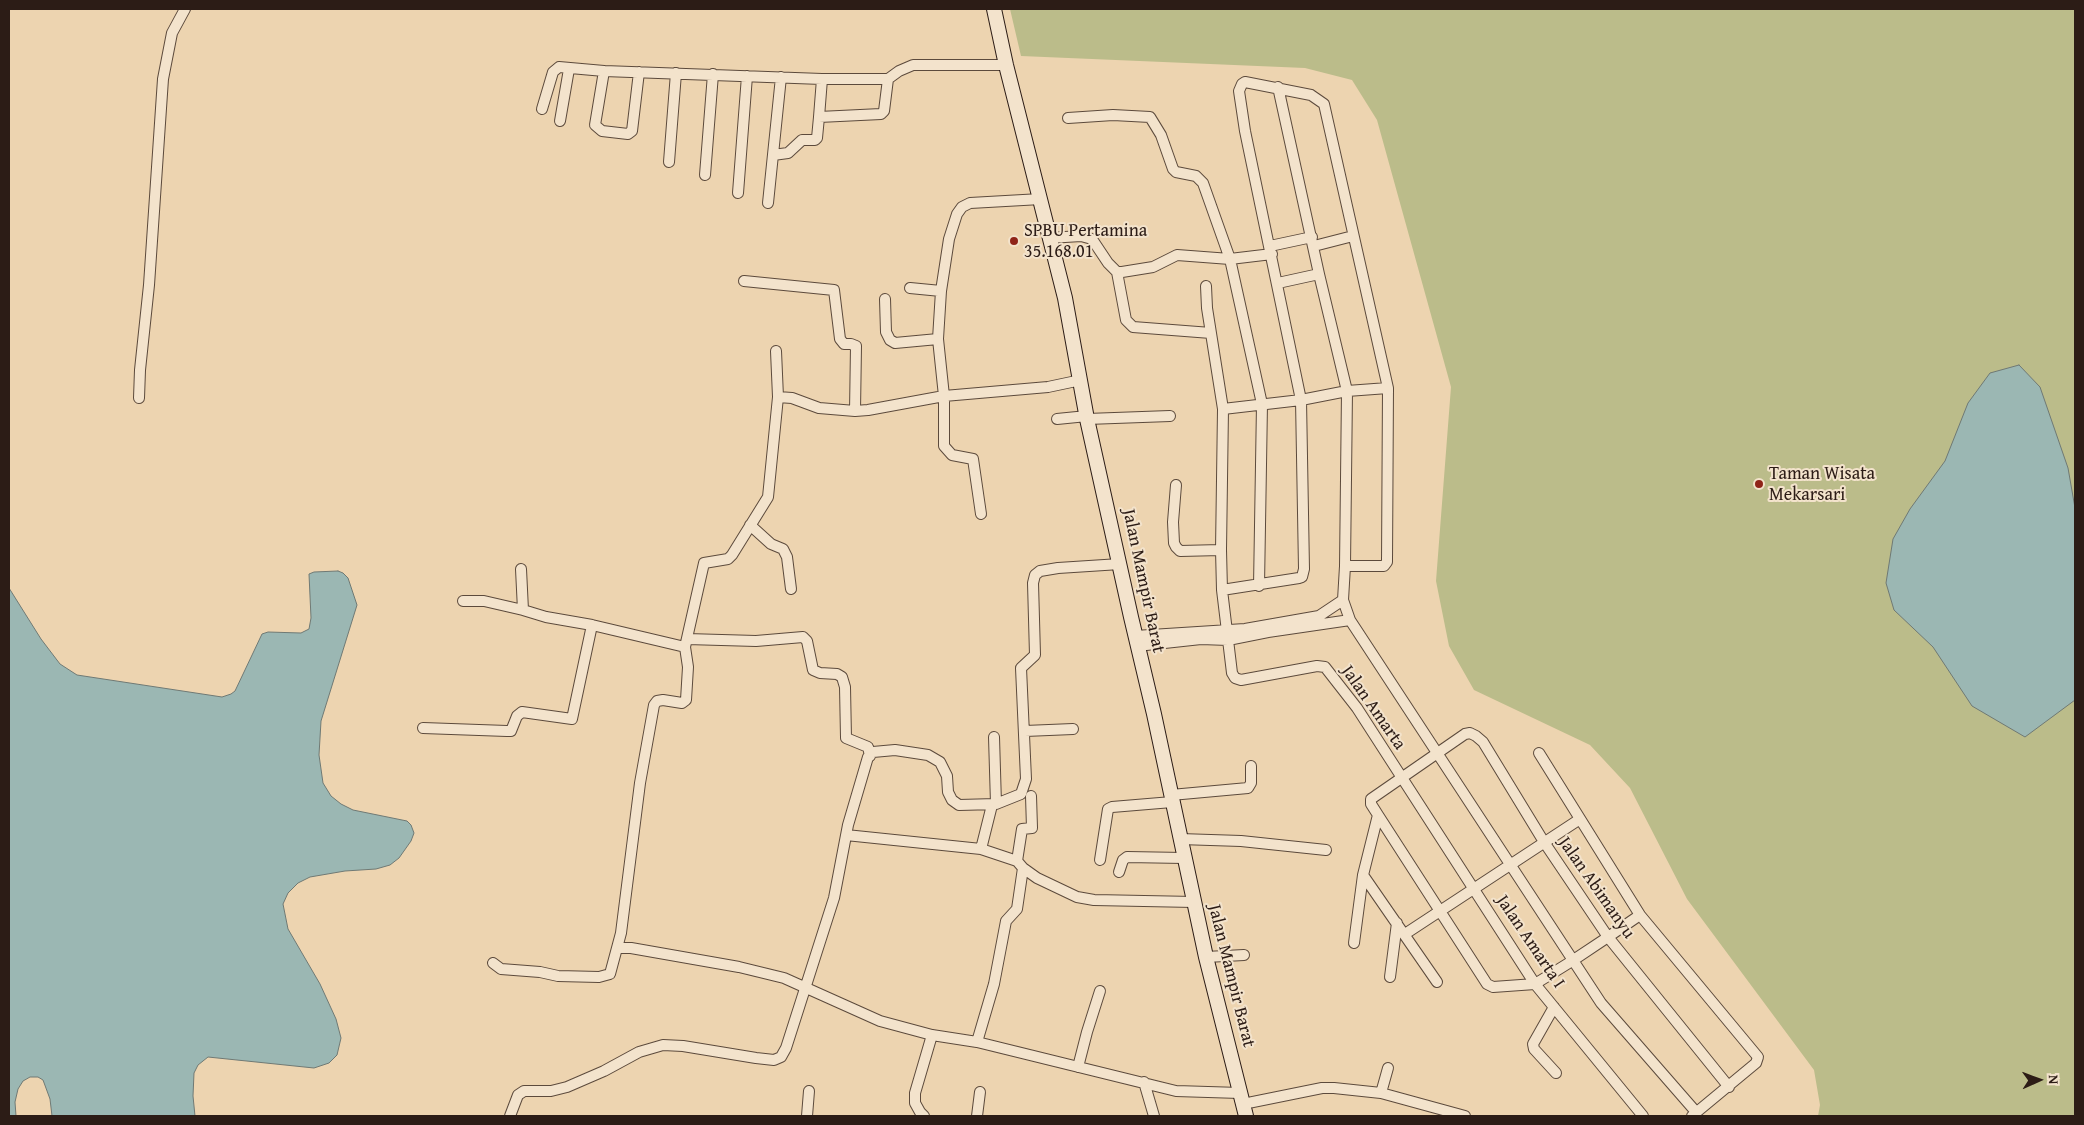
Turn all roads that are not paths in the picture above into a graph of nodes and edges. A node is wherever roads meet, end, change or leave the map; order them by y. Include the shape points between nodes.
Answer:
1 (185, 9) edge
2 (994, 9) edge
3 (1005, 60) junction
4 (569, 69) junction
5 (604, 71) junction
6 (638, 72) junction
7 (676, 74) junction
8 (713, 74) junction
9 (747, 76) junction
10 (782, 76) junction
11 (822, 79) junction
12 (888, 79) junction
13 (1278, 87) junction
14 (542, 109) dead end
15 (819, 117) junction
16 (1068, 118) dead end
17 (560, 121) dead end
18 (773, 155) junction
19 (669, 162) dead end
20 (705, 175) dead end
21 (738, 193) dead end
22 (1041, 199) junction
23 (768, 203) dead end
24 (1353, 236) junction
25 (1049, 238) junction
26 (1313, 242) junction
27 (1271, 250) junction
28 (1230, 259) junction
29 (1117, 272) junction
30 (1319, 274) junction
31 (744, 281) dead end
32 (1278, 283) junction
33 (1206, 286) dead end
34 (910, 288) dead end
35 (941, 291) junction
36 (885, 299) dead end
37 (1211, 333) junction
38 (938, 339) junction
39 (776, 351) dead end
40 (1081, 380) junction
41 (1388, 388) junction
42 (1347, 391) junction
43 (944, 396) junction
44 (778, 397) junction
45 (139, 398) dead end
46 (1301, 400) junction
47 (1262, 404) junction
48 (1223, 409) junction
49 (855, 411) junction
50 (1170, 416) dead end
51 (1087, 417) junction
52 (1058, 419) dead end
53 (1176, 485) dead end
54 (981, 514) dead end
55 (750, 525) junction
56 (1221, 550) junction
57 (1120, 564) junction
58 (1345, 566) junction
59 (521, 569) dead end
60 (1259, 586) junction
61 (791, 589) dead end
62 (1222, 590) junction
63 (1343, 600) junction
64 (463, 601) dead end
65 (523, 610) junction
66 (1320, 619) junction
67 (1350, 620) junction
68 (592, 624) junction
69 (1228, 636) junction
70 (1136, 641) junction
71 (686, 643) junction
72 (422, 728) dead end
73 (1073, 729) dead end
74 (1025, 731) junction
75 (994, 738) dead end
76 (1437, 752) junction
77 (1539, 753) dead end
78 (870, 756) junction
79 (1252, 766) dead end
80 (1400, 777) junction
81 (1031, 796) dead end
82 (1172, 798) junction
83 (994, 805) junction
84 (1378, 815) junction
85 (1580, 819) junction
86 (846, 835) junction
87 (1180, 839) junction
88 (1544, 842) junction
89 (981, 849) junction
90 (1326, 850) dead end
91 (1184, 858) junction
92 (1100, 860) dead end
93 (1020, 865) junction
94 (1510, 865) junction
95 (1119, 872) dead end
96 (1363, 875) junction
97 (1475, 888) junction
98 (1194, 902) junction
99 (1440, 911) junction
100 (1640, 915) junction
101 (1396, 923) junction
102 (1405, 934) junction
103 (1608, 937) junction
104 (1354, 943) dead end
105 (617, 948) junction
106 (1244, 955) dead end
107 (1206, 957) junction
108 (1572, 961) junction
109 (492, 964) dead end
110 (1390, 977) dead end
111 (1437, 982) dead end
112 (1535, 984) junction
113 (805, 986) junction
114 (1100, 991) dead end
115 (1554, 1007) junction
116 (932, 1035) junction
117 (977, 1042) junction
118 (1078, 1067) junction
119 (1388, 1068) dead end
120 (1556, 1073) dead end
121 (1144, 1082) junction
122 (1729, 1087) junction
123 (809, 1091) dead end
124 (980, 1092) dead end
125 (1381, 1093) junction
126 (1243, 1104) edge
127 (1694, 1114) edge
128 (510, 1116) edge
129 (807, 1116) edge
130 (924, 1116) edge
131 (977, 1116) edge
132 (1154, 1116) edge
133 (1459, 1116) edge
134 (1643, 1116) edge

1 - 45 street via 172,33 163,79
2 - 3 street, Jalan Mampir Barat
3 - 12 street via 913,66
3 - 22 street, Jalan Mampir Barat
4 - 5 street
4 - 14 street via 559,67 553,72
4 - 17 street
5 - 6 street
5 - 6 street via 595,125 602,130 628,134 632,130
6 - 7 street
7 - 8 street
7 - 19 street
8 - 9 street
8 - 20 street
9 - 10 street
9 - 21 street
10 - 11 street
10 - 18 street
11 - 12 street
11 - 15 street
12 - 15 street via 881,114
13 - 24 street via 1311,95 1324,104
13 - 26 street
13 - 27 street via 1245,82 1240,92
15 - 18 street via 815,140 802,140 788,153
16 - 28 street via 1150,117 1161,135 1173,169 1196,176 1203,183
18 - 23 street
22 - 25 street, Jalan Mampir Barat
22 - 35 street via 970,202 962,207 952,227
24 - 26 street
24 - 41 street
25 - 29 street via 1081,236 1092,239
25 - 40 street, Jalan Mampir Barat
26 - 27 street
26 - 30 street
27 - 28 street
27 - 32 street
28 - 29 street via 1177,256 1154,267
28 - 47 street
29 - 37 street via 1126,320 1132,327
30 - 32 street
30 - 42 street
31 - 49 street via 834,290 840,339 844,344 856,346
32 - 46 street
33 - 37 street
34 - 35 street
35 - 38 street
36 - 38 street via 886,332 890,340 895,343
37 - 48 street
38 - 43 street
39 - 44 street
40 - 43 street via 1048,387
40 - 51 street, Jalan Mampir Barat
41 - 42 street
41 - 58 street via 1388,562 1384,566
42 - 46 street
42 - 58 street
43 - 49 street
43 - 54 street via 944,446 952,455 973,459
44 - 49 street via 792,398 819,408
44 - 55 street via 768,497
46 - 47 street
46 - 60 street via 1304,574 1299,578
47 - 48 street
47 - 60 street
48 - 56 street
50 - 51 street
51 - 52 street
51 - 57 street, Jalan Mampir Barat
53 - 56 street via 1173,522 1176,547 1180,551
55 - 61 street via 771,544 782,549 787,557
55 - 71 street via 728,559 704,563
56 - 62 street
57 - 70 street, Jalan Mampir Barat
57 - 74 street via 1058,568 1035,575 1035,655 1021,668
58 - 63 street
59 - 65 street
60 - 62 street
62 - 69 street
63 - 66 street
63 - 67 street
64 - 65 street via 484,601
65 - 68 street
66 - 67 street
66 - 69 street
67 - 76 street
68 - 71 street
68 - 72 street via 572,719 522,712 511,731 507,732
69 - 70 street
69 - 80 street, Jalan Amarta via 1235,678 1242,680 1325,667 1357,708
70 - 82 street, Jalan Mampir Barat
71 - 78 street via 804,637 814,670 842,677 846,738 868,747
71 - 105 street via 686,700 682,703 663,700 654,705 640,783 622,933
73 - 74 street
74 - 83 street via 1024,789 1021,794
75 - 83 street
76 - 80 street, Jalan Abimanyu
76 - 88 street, Jalan Abimanyu via 1465,734 1476,736 1483,742
76 - 94 street
77 - 85 street
78 - 83 street via 873,752 895,750 928,755 940,762 948,776 948,792 952,800 959,805
78 - 86 street
79 - 82 street via 1248,788
80 - 84 street, Jalan Abimanyu via 1371,799
80 - 97 street, Jalan Amarta I
81 - 93 street via 1032,828 1022,829
82 - 87 street, Jalan Mampir Barat
82 - 92 street via 1108,809
83 - 89 street
84 - 96 street
84 - 99 street
85 - 88 street
85 - 100 street
86 - 89 street
86 - 113 street via 834,898
87 - 90 street via 1241,841
87 - 91 street, Jalan Mampir Barat
88 - 94 street
88 - 103 street, Jalan Abimanyu
89 - 93 street
91 - 95 street via 1127,857
91 - 98 street, Jalan Mampir Barat
93 - 98 street via 1037,878 1077,897
93 - 117 street via 1017,909 1006,921 994,984
94 - 97 street
94 - 108 street
96 - 101 street
96 - 104 street
97 - 99 street
97 - 112 street, Jalan Amarta I
98 - 107 street, Jalan Mampir Barat
99 - 102 street
99 - 112 street via 1487,984 1500,988
100 - 103 street
100 - 122 street via 1758,1057 1756,1063
101 - 102 street
101 - 110 street
102 - 111 street
103 - 108 street
103 - 122 street, Jalan Abimanyu
105 - 109 street via 610,974 605,977 558,976 501,969
105 - 113 street via 739,967
106 - 107 street
107 - 126 street, Jalan Mampir Barat
108 - 112 street
108 - 127 street via 1601,1003
112 - 115 street, Jalan Amarta I
113 - 116 street via 880,1021
113 - 128 street via 786,1048 774,1060 663,1045 639,1052 567,1087 552,1091 524,1091 518,1095
114 - 118 street
115 - 120 street via 1532,1044
115 - 134 street, Jalan Amarta I
116 - 117 street
116 - 130 street via 915,1093 915,1102
117 - 118 street
118 - 121 street
119 - 125 street
121 - 126 street
121 - 132 street
122 - 127 street
123 - 129 street
124 - 131 street
125 - 126 street via 1322,1088
125 - 133 street

